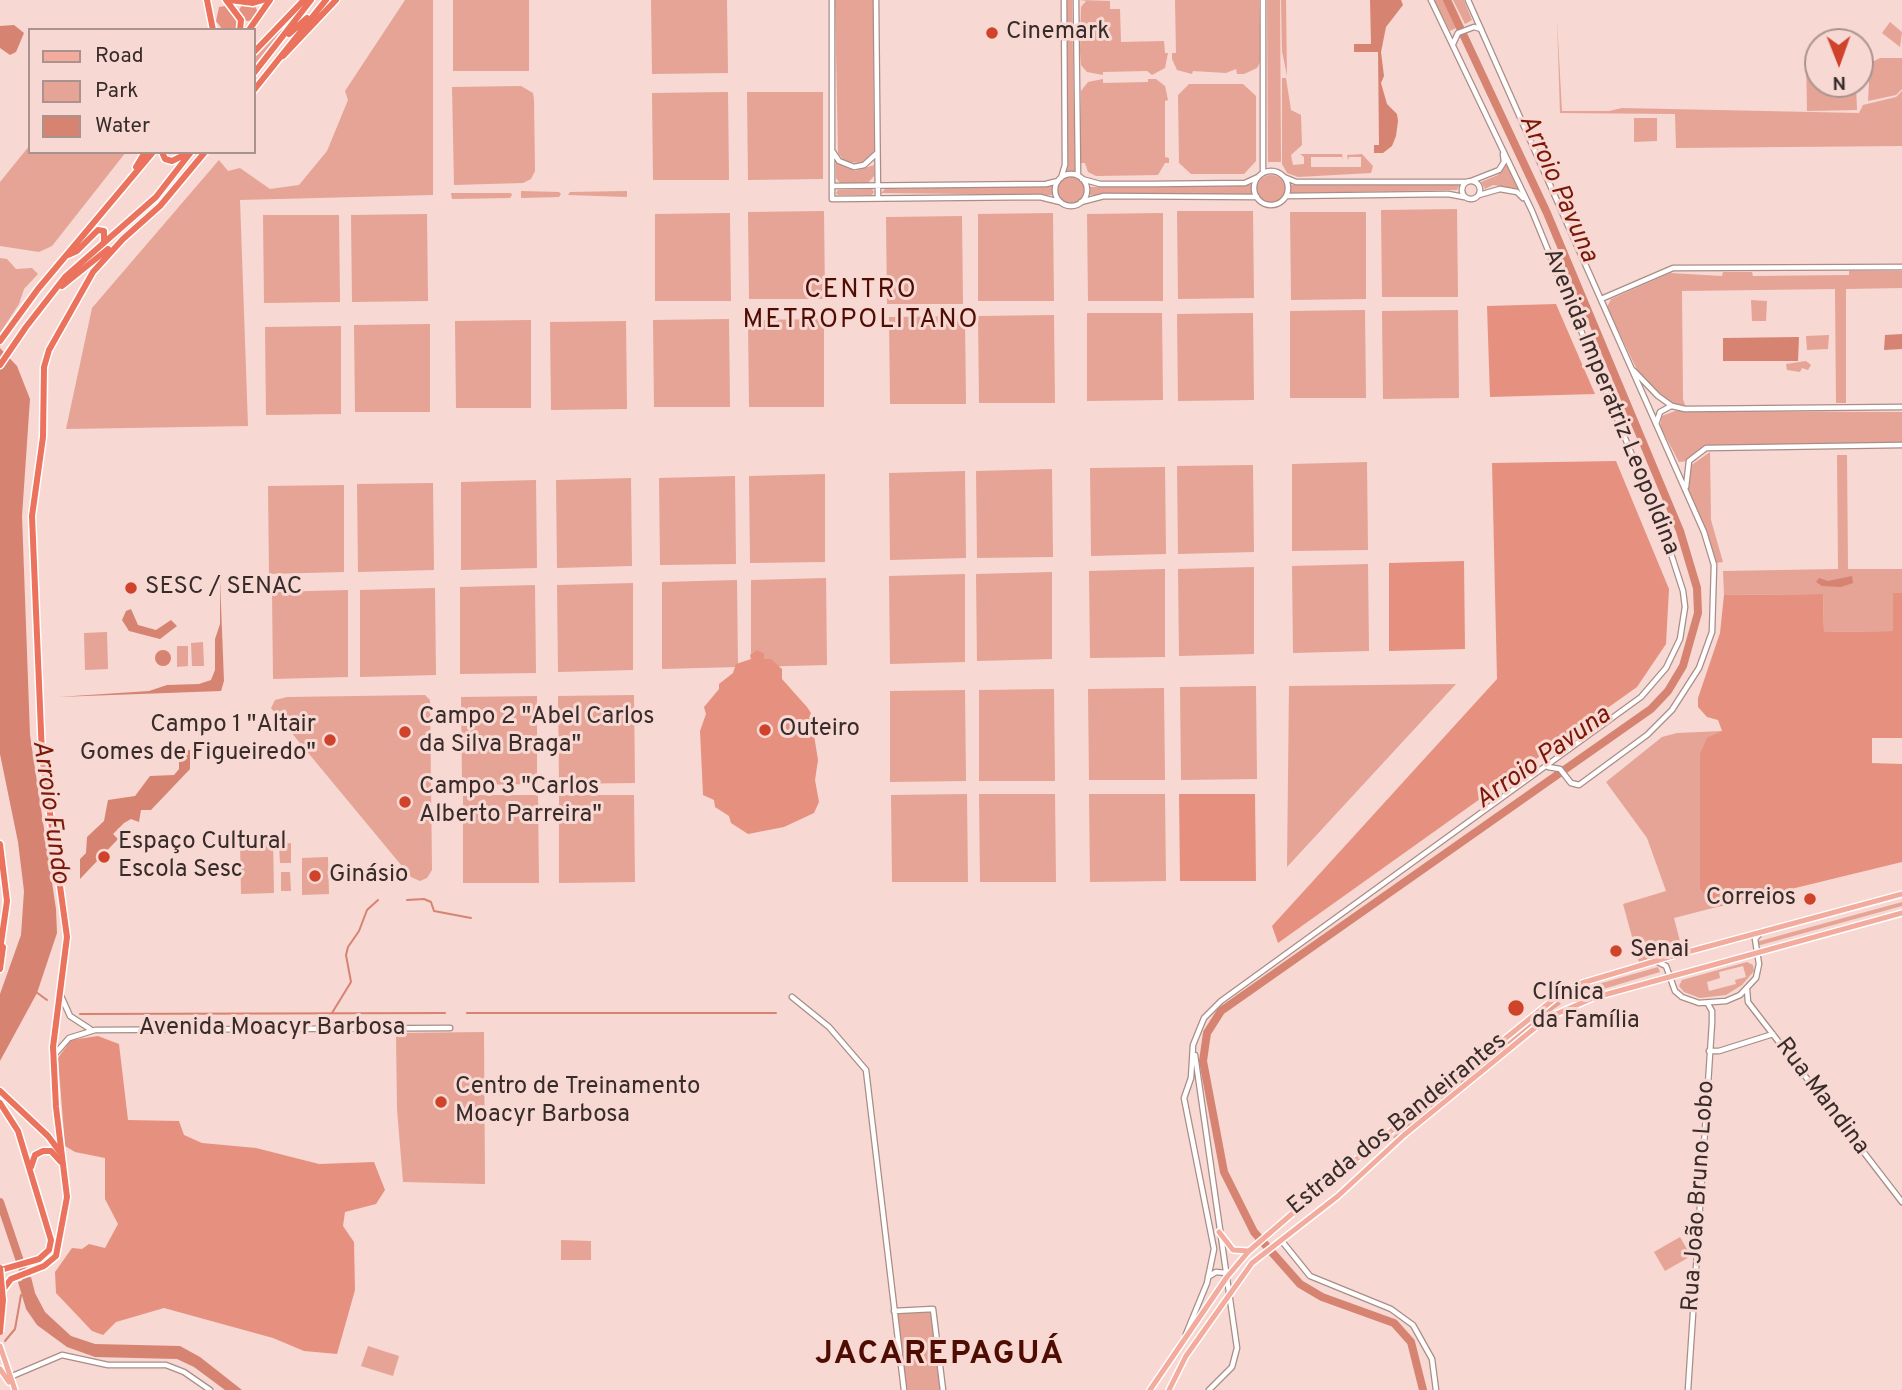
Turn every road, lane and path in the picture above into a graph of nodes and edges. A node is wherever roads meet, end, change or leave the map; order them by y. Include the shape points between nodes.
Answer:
1 (208, 0) edge
2 (228, 0) edge
3 (263, 0) edge
4 (270, 0) edge
5 (304, 0) edge
6 (311, 0) edge
7 (326, 0) edge
8 (336, 0) edge
9 (832, 0) edge
10 (876, 0) edge
11 (1064, 0) edge
12 (1076, 0) edge
13 (1263, 0) edge
14 (1431, 0) edge
15 (1468, 0) edge
16 (320, 7) junction
17 (211, 20) junction
18 (213, 28) edge
19 (217, 28) edge
20 (240, 28) edge
21 (250, 28) edge
22 (1482, 30) junction
23 (277, 44) junction
24 (1453, 46) junction
25 (256, 50) edge
26 (279, 59) junction
27 (256, 70) edge
28 (256, 88) edge
29 (1500, 143) junction
30 (832, 144) junction
31 (877, 147) junction
32 (144, 154) edge
33 (151, 154) edge
34 (163, 154) edge
35 (186, 154) edge
36 (187, 154) edge
37 (203, 154) edge
38 (132, 174) junction
39 (1261, 175) junction
40 (1080, 177) junction
41 (1283, 177) junction
42 (1060, 179) junction
43 (1469, 182) junction
44 (877, 185) junction
45 (832, 186) junction
46 (1479, 195) junction
47 (1286, 196) junction
48 (1257, 197) junction
49 (1464, 197) junction
50 (878, 198) junction
51 (1060, 202) junction
52 (1082, 202) junction
53 (1532, 211) junction
54 (123, 239) junction
55 (104, 241) junction
56 (65, 256) junction
57 (1902, 267) edge
58 (55, 292) junction
59 (1601, 299) junction
60 (2, 337) edge
61 (1628, 363) junction
62 (0, 365) edge
63 (1672, 406) junction
64 (1902, 407) edge
65 (1656, 424) junction
66 (1902, 445) edge
67 (1672, 461) junction
68 (1689, 461) junction
69 (1686, 493) junction
70 (1562, 757) junction
71 (1547, 768) junction
72 (1560, 770) junction
73 (0, 844) edge
74 (1902, 894) edge
75 (1902, 913) edge
76 (1762, 931) junction
77 (3, 940) junction
78 (0, 950) edge
79 (1757, 953) junction
80 (1655, 961) junction
81 (0, 969) edge
82 (1671, 978) junction
83 (1552, 988) dead end
84 (1747, 989) junction
85 (61, 994) junction
86 (792, 997) dead end
87 (1551, 1000) junction
88 (1707, 1004) junction
89 (450, 1028) dead end
90 (95, 1030) junction
91 (1199, 1030) junction
92 (1773, 1034) junction
93 (1709, 1051) junction
94 (53, 1058) junction
95 (2, 1092) edge
96 (2, 1106) edge
97 (1188, 1115) junction
98 (1203, 1116) junction
99 (62, 1157) junction
100 (64, 1169) junction
101 (30, 1173) junction
102 (1902, 1202) edge
103 (1219, 1231) junction
104 (1278, 1242) junction
105 (1251, 1250) junction
106 (1, 1269) edge
107 (1227, 1275) junction
108 (1208, 1277) junction
109 (1231, 1289) junction
110 (0, 1305) edge
111 (894, 1311) junction
112 (0, 1332) edge
113 (1184, 1342) junction
114 (0, 1346) edge
115 (0, 1368) edge
116 (10, 1377) junction
117 (14, 1389) edge
118 (210, 1390) edge
119 (904, 1390) edge
120 (943, 1390) edge
121 (1150, 1390) edge
122 (1169, 1390) edge
123 (1209, 1390) edge
124 (1436, 1390) edge
125 (1688, 1390) edge

1 - 17 highway
2 - 3 highway
2 - 20 highway via 241,20
4 - 21 highway
5 - 25 highway
6 - 23 highway
7 - 16 highway
8 - 26 highway
9 - 30 street
10 - 31 street
11 - 42 street via 1065,165
12 - 40 street
13 - 39 street
14 - 24 street, Avenida Imperatriz Leopoldina
15 - 22 street, Avenida Imperatriz Leopoldina
16 - 23 highway
16 - 26 highway
17 - 18 highway
17 - 19 highway
22 - 24 street via 1474,27 1458,33
22 - 59 street, Avenida Imperatriz Leopoldina
23 - 27 highway
24 - 29 street, Avenida Imperatriz Leopoldina
26 - 28 highway
29 - 43 street via 1501,168
29 - 53 street, Avenida Imperatriz Leopoldina
30 - 31 street via 839,161 854,167 872,160
30 - 45 street
31 - 44 street
32 - 38 highway
33 - 38 highway
34 - 35 highway via 172,161
36 - 55 highway via 156,197
37 - 54 highway via 160,206
38 - 56 highway
39 - 40 street via 1250,182 1233,183 1100,184
39 - 41 street via 1274,172
39 - 48 street via 1254,189
40 - 42 street via 1069,174
40 - 52 street via 1087,191
41 - 43 street via 1296,182
41 - 47 street
42 - 44 street via 1046,184
42 - 51 street via 1055,192
43 - 46 street via 1478,185
43 - 49 street via 1462,189
44 - 45 street
44 - 50 street
45 - 50 street via 832,198
46 - 49 street
46 - 53 street via 1496,189 1517,192
47 - 48 street via 1273,205
47 - 49 street
48 - 52 street via 1104,196
50 - 51 street via 1040,197
51 - 52 street via 1073,206
53 - 70 street, Avenida Imperatriz Leopoldina via 1678,569 1685,607 1680,639 1659,679
54 - 58 highway
54 - 85 highway via 88,279 49,350 43,374 43,437 32,529 42,755 65,918
55 - 56 highway via 104,231 97,230 77,251
55 - 58 highway
56 - 60 highway
57 - 59 street via 1673,268
58 - 62 highway
59 - 61 street, Avenida Imperatriz Leopoldina
61 - 63 street
61 - 65 street, Avenida Imperatriz Leopoldina
63 - 64 street
63 - 65 street via 1660,412
65 - 67 street, Avenida Imperatriz Leopoldina
66 - 68 street via 1714,447
67 - 68 street
67 - 69 street, Avenida Imperatriz Leopoldina
68 - 69 street
69 - 72 street, Avenida Imperatriz Leopoldina via 1714,565 1712,632 1703,659 1681,698 1654,730 1578,785
70 - 71 street, Avenida Imperatriz Leopoldina
70 - 72 street
71 - 72 street
71 - 91 street, Avenida Imperatriz Leopoldina via 1221,1001 1203,1018
73 - 77 highway via 7,901
74 - 76 main road, Estrada dos Bandeirantes
75 - 79 main road, Estrada dos Bandeirantes
76 - 79 street via 1755,939
76 - 80 main road, Estrada dos Bandeirantes
77 - 78 highway
77 - 81 highway
79 - 82 main road, Estrada dos Bandeirantes
79 - 84 street via 1759,971
80 - 82 street via 1666,967
80 - 87 main road, Estrada dos Bandeirantes via 1582,983
82 - 88 street via 1682,997
82 - 104 main road, Estrada dos Bandeirantes via 1578,1002 1547,1018
83 - 87 main road
84 - 88 street via 1726,1001
84 - 92 street, Rua Mandina via 1748,1002
85 - 90 street via 70,1016
85 - 94 highway
86 - 111 street via 829,1027 866,1070
87 - 105 main road, Estrada dos Bandeirantes
88 - 93 street, Rua João Bruno Lobo via 1712,1014
89 - 90 street, Avenida Moacyr Barbosa
90 - 94 street, Avenida Moacyr Barbosa via 66,1040
91 - 97 street, Avenida Imperatriz Leopoldina via 1184,1095
91 - 98 street via 1195,1057
92 - 93 street
92 - 102 street, Rua Mandina
93 - 125 street, Rua João Bruno Lobo
94 - 99 highway
95 - 99 highway via 48,1136
96 - 101 highway via 19,1131
97 - 98 street
97 - 108 street, Avenida Imperatriz Leopoldina via 1214,1240
98 - 103 street
99 - 100 highway
100 - 101 highway via 54,1153 47,1151 35,1155
100 - 110 highway via 67,1197 58,1252 52,1260 4,1286
101 - 106 highway via 50,1231 49,1250 40,1259
103 - 105 main road via 1233,1251
103 - 107 street
104 - 109 main road, Estrada dos Bandeirantes
104 - 124 street via 1310,1276 1391,1309 1413,1325 1432,1359
105 - 107 main road, Estrada dos Bandeirantes
106 - 112 highway, bridge
107 - 108 street via 1216,1272
107 - 109 street
107 - 113 main road, Estrada dos Bandeirantes
108 - 113 street, Avenida Imperatriz Leopoldina
109 - 122 main road, Estrada dos Bandeirantes
109 - 123 street via 1236,1354 1232,1367
111 - 119 street
111 - 120 street via 933,1309
113 - 121 main road, Estrada dos Bandeirantes
114 - 116 main road
115 - 117 main road
116 - 117 main road
116 - 118 street via 59,1355 108,1365 166,1365

